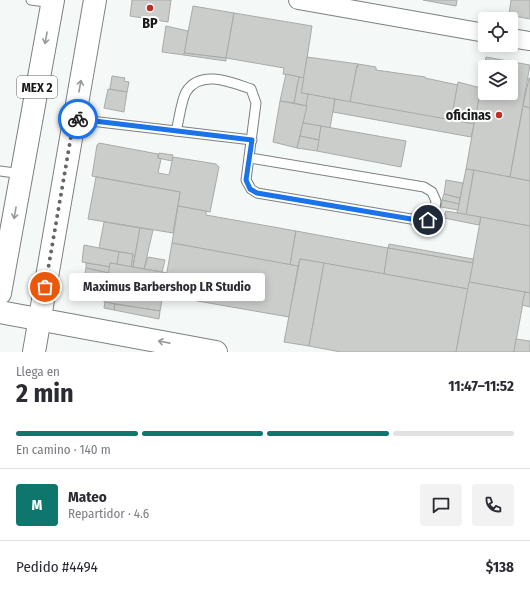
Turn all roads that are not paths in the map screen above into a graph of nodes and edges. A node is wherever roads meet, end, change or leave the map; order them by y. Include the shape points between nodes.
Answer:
1 (30, 0) edge
2 (95, 0) edge
3 (298, 0) edge
4 (53, 2) edge
5 (387, 8) edge
6 (478, 31) edge
7 (518, 39) edge
8 (530, 41) edge
9 (74, 119) junction
10 (176, 132) junction
11 (252, 140) junction
12 (250, 158) junction
13 (0, 171) edge
14 (22, 174) junction
15 (0, 294) edge
16 (0, 312) edge
17 (40, 318) junction
18 (34, 352) edge
19 (216, 352) edge

1 - 4 lane
9 -> 2 main road, MEX 2
3 - 5 street
4 -> 14 main road, MEX 2
5 - 6 street
7 - 8 street
9 - 10 lane
9 - 17 main road, MEX 2
10 - 11 lane
10 - 11 lane via 186,93 195,82 209,78 251,89 256,103
11 - 12 lane
12 - 12 lane via 246,180 250,189 257,193 417,220 428,220 434,214 436,201 432,192 424,187
13 - 14 lane
14 -> 15 main road, MEX 2
16 - 17 main road
17 - 18 main road, MEX 2
19 -> 17 main road

